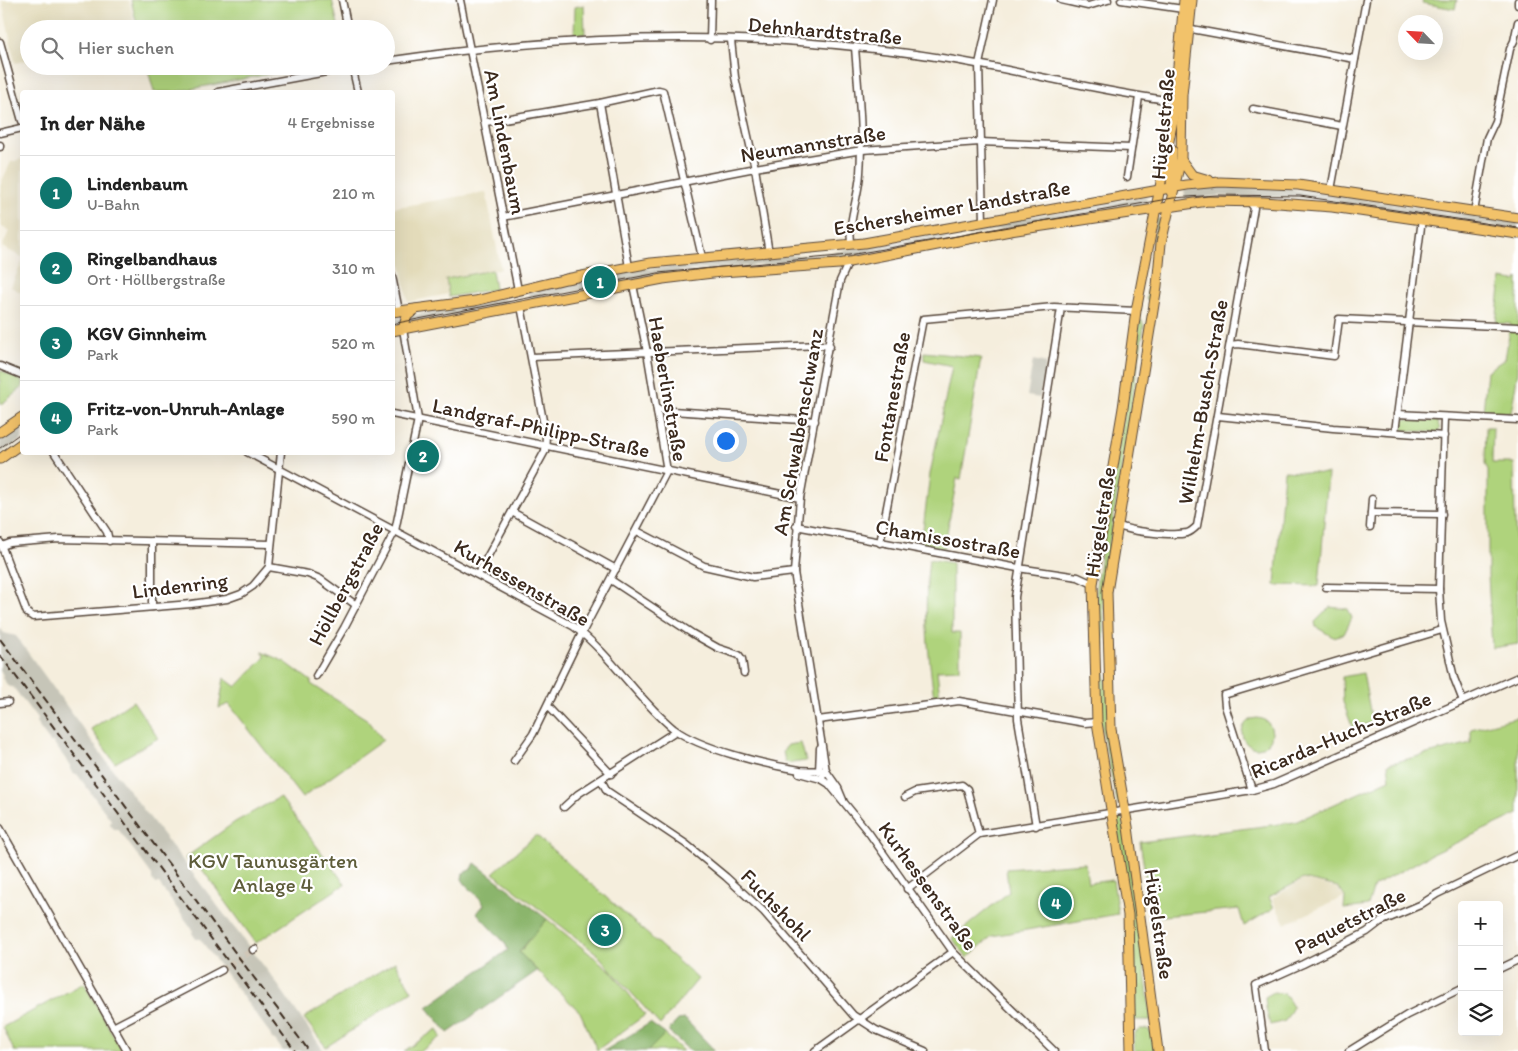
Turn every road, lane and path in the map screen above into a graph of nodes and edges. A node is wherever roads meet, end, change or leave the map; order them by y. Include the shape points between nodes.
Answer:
1 (342, 0) edge
2 (460, 0) edge
3 (711, 0) edge
4 (993, 0) edge
5 (1060, 0) edge
6 (1108, 0) edge
7 (1121, 0) edge
8 (1192, 0) edge
9 (1366, 0) edge
10 (1518, 0) edge
11 (1097, 2) edge
12 (1183, 4) edge
13 (1518, 5) edge
14 (346, 20) edge
15 (1518, 22) edge
16 (1185, 28) junction
17 (710, 40) junction
18 (731, 40) junction
19 (0, 42) edge
20 (855, 47) junction
21 (470, 48) junction
22 (1355, 59) junction
23 (395, 60) edge
24 (979, 64) junction
25 (314, 75) edge
26 (355, 75) edge
27 (238, 90) edge
28 (358, 90) edge
29 (1139, 97) junction
30 (1174, 101) junction
31 (600, 103) junction
32 (1253, 109) dead end
33 (20, 113) edge
34 (1173, 120) junction
35 (486, 122) junction
36 (1342, 126) junction
37 (20, 128) edge
38 (0, 133) edge
39 (980, 142) junction
40 (1131, 148) junction
41 (862, 150) junction
42 (1181, 159) junction
43 (755, 168) junction
44 (1127, 177) dead end
45 (1220, 182) junction
46 (684, 183) junction
47 (1173, 187) junction
48 (1160, 189) junction
49 (1331, 190) junction
50 (1144, 192) junction
51 (617, 196) junction
52 (1249, 201) junction
53 (1172, 202) junction
54 (1157, 207) junction
55 (1474, 212) junction
56 (504, 217) junction
57 (1518, 218) edge
58 (1422, 219) junction
59 (984, 222) junction
60 (1518, 234) edge
61 (1161, 243) junction
62 (851, 244) junction
63 (770, 253) junction
64 (702, 258) junction
65 (849, 261) junction
66 (828, 264) junction
67 (629, 266) junction
68 (840, 281) junction
69 (632, 285) junction
70 (514, 291) junction
71 (1140, 294) junction
72 (1154, 303) junction
73 (531, 304) junction
74 (521, 306) junction
75 (417, 308) junction
76 (1061, 308) junction
77 (1136, 310) junction
78 (396, 312) edge
79 (1409, 322) junction
80 (1518, 327) edge
81 (1149, 328) junction
82 (404, 329) junction
83 (395, 330) edge
84 (1230, 345) junction
85 (830, 346) junction
86 (647, 352) junction
87 (532, 357) junction
88 (0, 366) edge
89 (20, 374) edge
90 (658, 410) junction
91 (1397, 414) junction
92 (395, 415) edge
93 (1218, 416) junction
94 (1444, 417) junction
95 (20, 418) edge
96 (418, 419) junction
97 (1518, 420) edge
98 (815, 421) junction
99 (0, 432) edge
100 (1395, 432) junction
101 (1444, 436) junction
102 (20, 444) edge
103 (546, 445) junction
104 (56, 455) edge
105 (253, 455) edge
106 (281, 455) edge
107 (0, 459) edge
108 (279, 469) junction
109 (667, 471) junction
110 (800, 498) junction
111 (1372, 499) dead end
112 (512, 512) junction
113 (1371, 513) junction
114 (1442, 514) junction
115 (1116, 524) junction
116 (796, 526) junction
117 (1370, 527) dead end
118 (395, 531) junction
119 (636, 532) junction
120 (109, 540) junction
121 (152, 541) junction
122 (1, 544) edge
123 (271, 544) junction
124 (880, 544) junction
125 (269, 567) junction
126 (1018, 568) junction
127 (616, 569) junction
128 (794, 572) junction
129 (478, 574) junction
130 (611, 580) junction
131 (1093, 584) junction
132 (1326, 587) dead end
133 (1439, 589) junction
134 (356, 606) junction
135 (152, 607) junction
136 (1442, 630) junction
137 (582, 633) junction
138 (1096, 653) junction
139 (1109, 654) junction
140 (1096, 671) junction
141 (1109, 671) junction
142 (744, 673) dead end
143 (316, 676) dead end
144 (1518, 677) edge
145 (1463, 701) junction
146 (8, 702) dead end
147 (0, 704) edge
148 (548, 707) junction
149 (1018, 710) junction
150 (818, 720) junction
151 (1097, 722) junction
152 (676, 731) junction
153 (821, 736) junction
154 (514, 761) dead end
155 (792, 768) junction
156 (818, 770) junction
157 (826, 771) junction
158 (611, 774) junction
159 (821, 779) junction
160 (600, 780) junction
161 (1252, 790) junction
162 (905, 797) dead end
163 (843, 800) junction
164 (564, 807) dead end
165 (1125, 812) junction
166 (1112, 814) junction
167 (1036, 826) junction
168 (0, 828) edge
169 (979, 834) junction
170 (1518, 854) edge
171 (907, 889) junction
172 (953, 952) junction
173 (1518, 960) edge
174 (1503, 967) edge
175 (222, 970) tunnel mouth
176 (1458, 990) edge
177 (859, 1018) junction
178 (113, 1027) junction
179 (127, 1051) edge
180 (815, 1051) edge
181 (925, 1051) edge
182 (1054, 1051) edge
183 (1131, 1051) edge
184 (1158, 1051) edge
185 (1265, 1051) edge
186 (1349, 1051) edge

1 - 14 street
2 - 21 street, Am Lindenbaum
3 - 17 street
4 - 24 street
5 - 11 street via 1088,6
6 - 11 street
7 - 12 street
8 - 16 main road, Hügelstraße
9 - 22 street
10 - 13 street
12 - 16 main road, Hügelstraße
15 - 55 street via 1495,121 1486,138
16 - 22 street
16 - 30 main road, Hügelstraße
16 - 42 main road, Hügelstraße
17 - 18 street, Dehnhardtstraße
17 - 21 street, Dehnhardtstraße via 662,38
18 - 20 street, Dehnhardtstraße
18 - 43 street via 735,77
19 - 33 street
20 - 24 street, Dehnhardtstraße
20 - 41 street
21 - 23 street, Dehnhardtstraße
21 - 35 street, Am Lindenbaum
22 - 36 street
24 - 29 street, Dehnhardtstraße
24 - 39 street
25 - 27 street
26 - 28 street
29 - 30 street, Dehnhardtstraße
29 - 40 street
30 - 34 main road, Hügelstraße
31 - 35 street
31 - 46 street via 663,91
31 - 51 street
32 - 36 street
34 - 47 main road
34 - 48 main road, Hügelstraße
35 - 56 street, Am Lindenbaum
36 - 49 street
37 - 38 street
39 - 40 street, Neumannstraße
39 - 41 street, Neumannstraße
39 - 59 street
40 - 44 street
41 - 43 street, Neumannstraße
41 - 62 street via 860,179 850,226
42 - 45 main road via 1192,175
42 - 47 main road, Hügelstraße
43 - 46 street, Neumannstraße
43 - 63 street
45 - 47 main road, Eschersheimer Landstraße
45 - 49 main road, Eschersheimer Landstraße via 1298,185
46 - 51 street, Neumannstraße
46 - 64 street
47 - 48 main road, Eschersheimer Landstraße
47 - 53 main road, Hügelstraße
48 - 50 main road, Eschersheimer Landstraße
48 - 54 main road, Hügelstraße
49 - 55 main road, Eschersheimer Landstraße
50 - 54 main road
50 - 59 main road, Eschersheimer Landstraße
51 - 56 street, Neumannstraße
51 - 67 street
52 - 53 main road, Eschersheimer Landstraße via 1182,205
52 - 58 main road, Eschersheimer Landstraße via 1332,207
52 - 84 street, Wilhelm-Busch-Straße via 1254,208
53 - 54 main road, Eschersheimer Landstraße
53 - 61 main road, Hügelstraße
54 - 61 main road
54 - 65 main road, Eschersheimer Landstraße
54 - 71 main road, Hügelstraße
55 - 57 main road, Eschersheimer Landstraße
56 - 70 street, Am Lindenbaum
58 - 60 main road, Eschersheimer Landstraße
58 - 79 street
59 - 62 main road, Eschersheimer Landstraße
61 - 72 main road, Hügelstraße
62 - 63 main road, Eschersheimer Landstraße
63 - 64 main road, Eschersheimer Landstraße
64 - 67 main road, Eschersheimer Landstraße
65 - 66 main road, Eschersheimer Landstraße
65 - 68 street, Am Schwalbenschwanz
66 - 68 street via 836,270
66 - 69 main road, Eschersheimer Landstraße via 721,272
67 - 70 main road, Eschersheimer Landstraße
68 - 85 street, Am Schwalbenschwanz
69 - 73 main road, Eschersheimer Landstraße
69 - 86 street, Haeberlinstraße
70 - 73 main road
70 - 74 main road
70 - 75 main road, Eschersheimer Landstraße via 475,301
71 - 72 main road via 1143,304
71 - 77 main road, Hügelstraße
72 - 81 main road, Hügelstraße
73 - 74 main road, Eschersheimer Landstraße
74 - 82 main road, Eschersheimer Landstraße
74 - 87 street
75 - 78 main road, Eschersheimer Landstraße
75 - 82 main road via 407,316
76 - 77 street, Fontanestraße
76 - 124 street, Fontanestraße via 923,319
76 - 126 street
77 - 81 main road via 1144,314
77 - 131 main road, Hügelstraße
79 - 80 street
79 - 84 street via 1339,319 1334,356
79 - 91 street
81 - 115 main road, Hügelstraße
82 - 83 main road, Eschersheimer Landstraße
82 - 96 street, Höllbergstraße
84 - 93 street, Wilhelm-Busch-Straße
85 - 86 street
85 - 98 street, Am Schwalbenschwanz
86 - 87 street
86 - 90 street, Haeberlinstraße
87 - 103 street
88 - 89 street
90 - 98 street
90 - 109 street, Haeberlinstraße
91 - 94 street
91 - 100 street
92 - 96 street, Landgraf-Philipp-Straße
93 - 100 street
93 - 115 street, Wilhelm-Busch-Straße via 1197,526 1187,533 1174,533 1131,530
94 - 97 street
94 - 101 street
95 - 99 main road
96 - 103 street, Landgraf-Philipp-Straße
96 - 118 street, Höllbergstraße
98 - 110 street, Am Schwalbenschwanz
100 - 101 street
101 - 114 street
102 - 107 main road
103 - 109 street, Landgraf-Philipp-Straße
103 - 112 street
104 - 120 street via 107,532
105 - 108 street, Kurhessenstraße
106 - 108 street
108 - 118 street, Kurhessenstraße
108 - 123 street
109 - 110 street, Landgraf-Philipp-Straße
109 - 119 street, Haeberlinstraße
110 - 116 street, Am Schwalbenschwanz
111 - 113 street
112 - 127 street
112 - 129 street
113 - 114 street
113 - 117 street
114 - 133 street
115 - 139 main road, Hügelstraße via 1107,585
116 - 124 street, Chamissostraße
116 - 128 street, Am Schwalbenschwanz
118 - 129 street, Kurhessenstraße
118 - 134 street, Höllbergstraße
119 - 127 street, Haeberlinstraße
119 - 128 street via 704,566 753,577
120 - 121 street
120 - 122 street via 32,540
121 - 123 street
121 - 135 street
122 - 135 street, Lindenring via 29,615
123 - 125 street
124 - 126 street, Chamissostraße
125 - 134 street via 320,579
125 - 135 street, Lindenring via 253,586 241,594 218,600
126 - 131 street, Chamissostraße via 1078,577
126 - 149 street via 1015,597
127 - 130 street, Haeberlinstraße
128 - 150 street, Am Schwalbenschwanz
129 - 137 street, Kurhessenstraße
130 - 137 street, Haeberlinstraße
130 - 142 street via 693,634 742,658
131 - 138 main road, Hügelstraße
132 - 133 street
133 - 136 street
134 - 143 street, Höllbergstraße
136 - 145 street
136 - 161 street via 1224,695
137 - 148 street, Haeberlinstraße
137 - 152 street, Kurhessenstraße
138 - 139 main road via 1102,656
138 - 140 main road, Hügelstraße
139 - 141 main road, Hügelstraße
140 - 141 main road via 1102,667
140 - 151 main road, Hügelstraße
141 - 165 main road, Hügelstraße via 1111,729
144 - 145 street, Ricarda-Huch-Straße
145 - 161 street, Ricarda-Huch-Straße via 1274,784
146 - 147 street
148 - 154 street, Haeberlinstraße
148 - 158 street
149 - 150 street via 959,701
149 - 151 street via 1085,723
149 - 167 street
150 - 153 street, Am Schwalbenschwanz
151 - 166 main road, Hügelstraße
152 - 155 street, Kurhessenstraße via 712,747
152 - 158 street
153 - 156 street, Am Schwalbenschwanz
153 - 157 street, Am Schwalbenschwanz
155 - 156 street, Kurhessenstraße
155 - 159 street, Kurhessenstraße
156 - 157 street, Kurhessenstraße
156 - 159 street, Am Schwalbenschwanz
157 - 159 street
157 - 163 street, Kurhessenstraße
158 - 160 street
159 - 163 street, Kurhessenstraße
160 - 164 street
160 - 177 street, Fuchshohl via 607,790 686,844 726,877 764,912
161 - 165 street, Ricarda-Huch-Straße
162 - 169 street via 915,792 962,785 967,789
163 - 171 street, Kurhessenstraße
165 - 166 street, Ricarda-Huch-Straße
165 - 184 main road, Hügelstraße
166 - 167 street, Ricarda-Huch-Straße
166 - 183 main road, Hügelstraße via 1129,932
167 - 169 street, Ricarda-Huch-Straße
168 - 178 street
169 - 171 street
170 - 185 street, Paquetstraße via 1256,985
171 - 172 street, Kurhessenstraße
172 - 177 street
172 - 182 street, Kurhessenstraße
173 - 174 street
175 - 178 street
176 - 186 street
177 - 180 street
177 - 181 street, Fuchshohl via 876,1030
178 - 179 street

